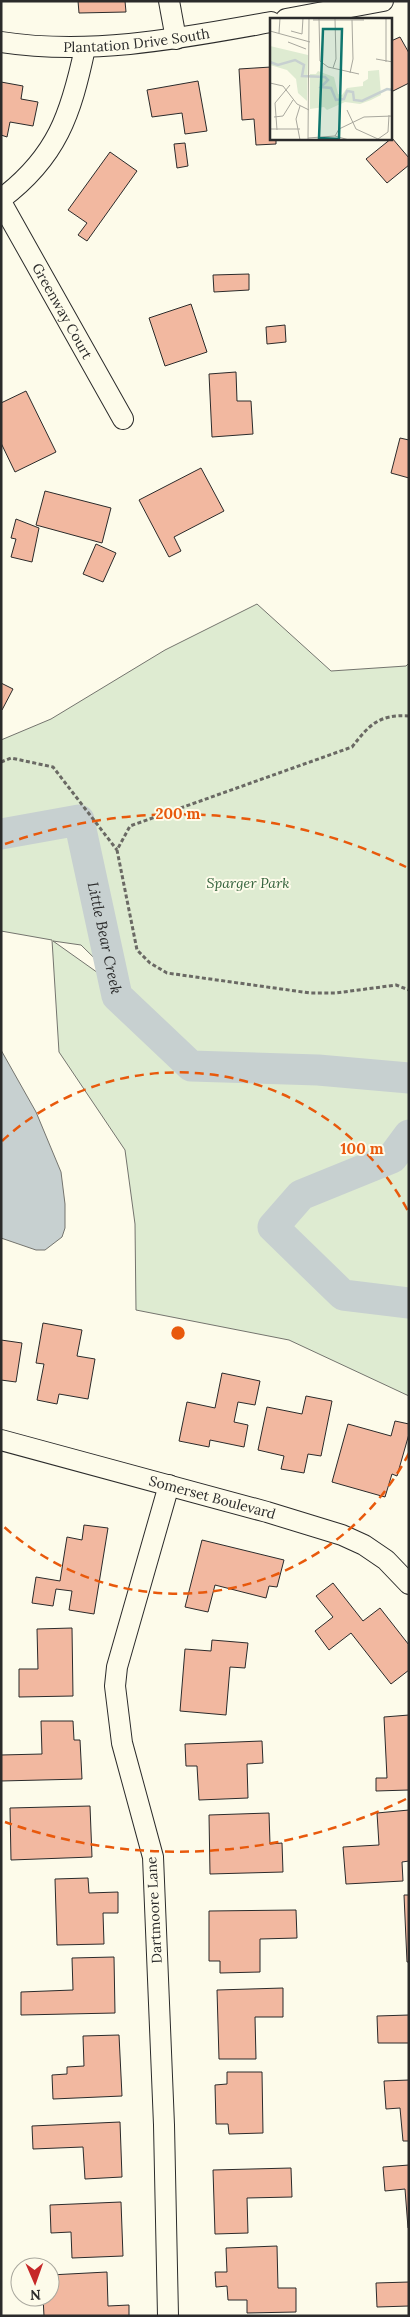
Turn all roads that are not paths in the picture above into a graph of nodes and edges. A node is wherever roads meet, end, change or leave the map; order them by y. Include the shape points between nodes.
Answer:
1 (170, 1) edge
2 (383, 1) edge
3 (291, 18) edge
4 (270, 22) edge
5 (176, 39) junction
6 (1, 42) edge
7 (85, 48) junction
8 (1, 201) edge
9 (123, 419) dead end
10 (1, 1440) edge
11 (169, 1485) junction
12 (409, 1584) edge
13 (168, 2316) edge

1 - 5 street
2 - 3 street
4 - 5 street, Plantation Drive South
5 - 7 street, Plantation Drive South
6 - 7 street, Plantation Drive South
7 - 8 street via 75,96 60,133 26,178
8 - 9 street, Greenway Court
10 - 11 street, Somerset Boulevard
11 - 12 street, Somerset Boulevard via 342,1535 386,1560
11 - 13 street, Dartmoore Lane via 117,1667 115,1686 122,1743 153,1857

